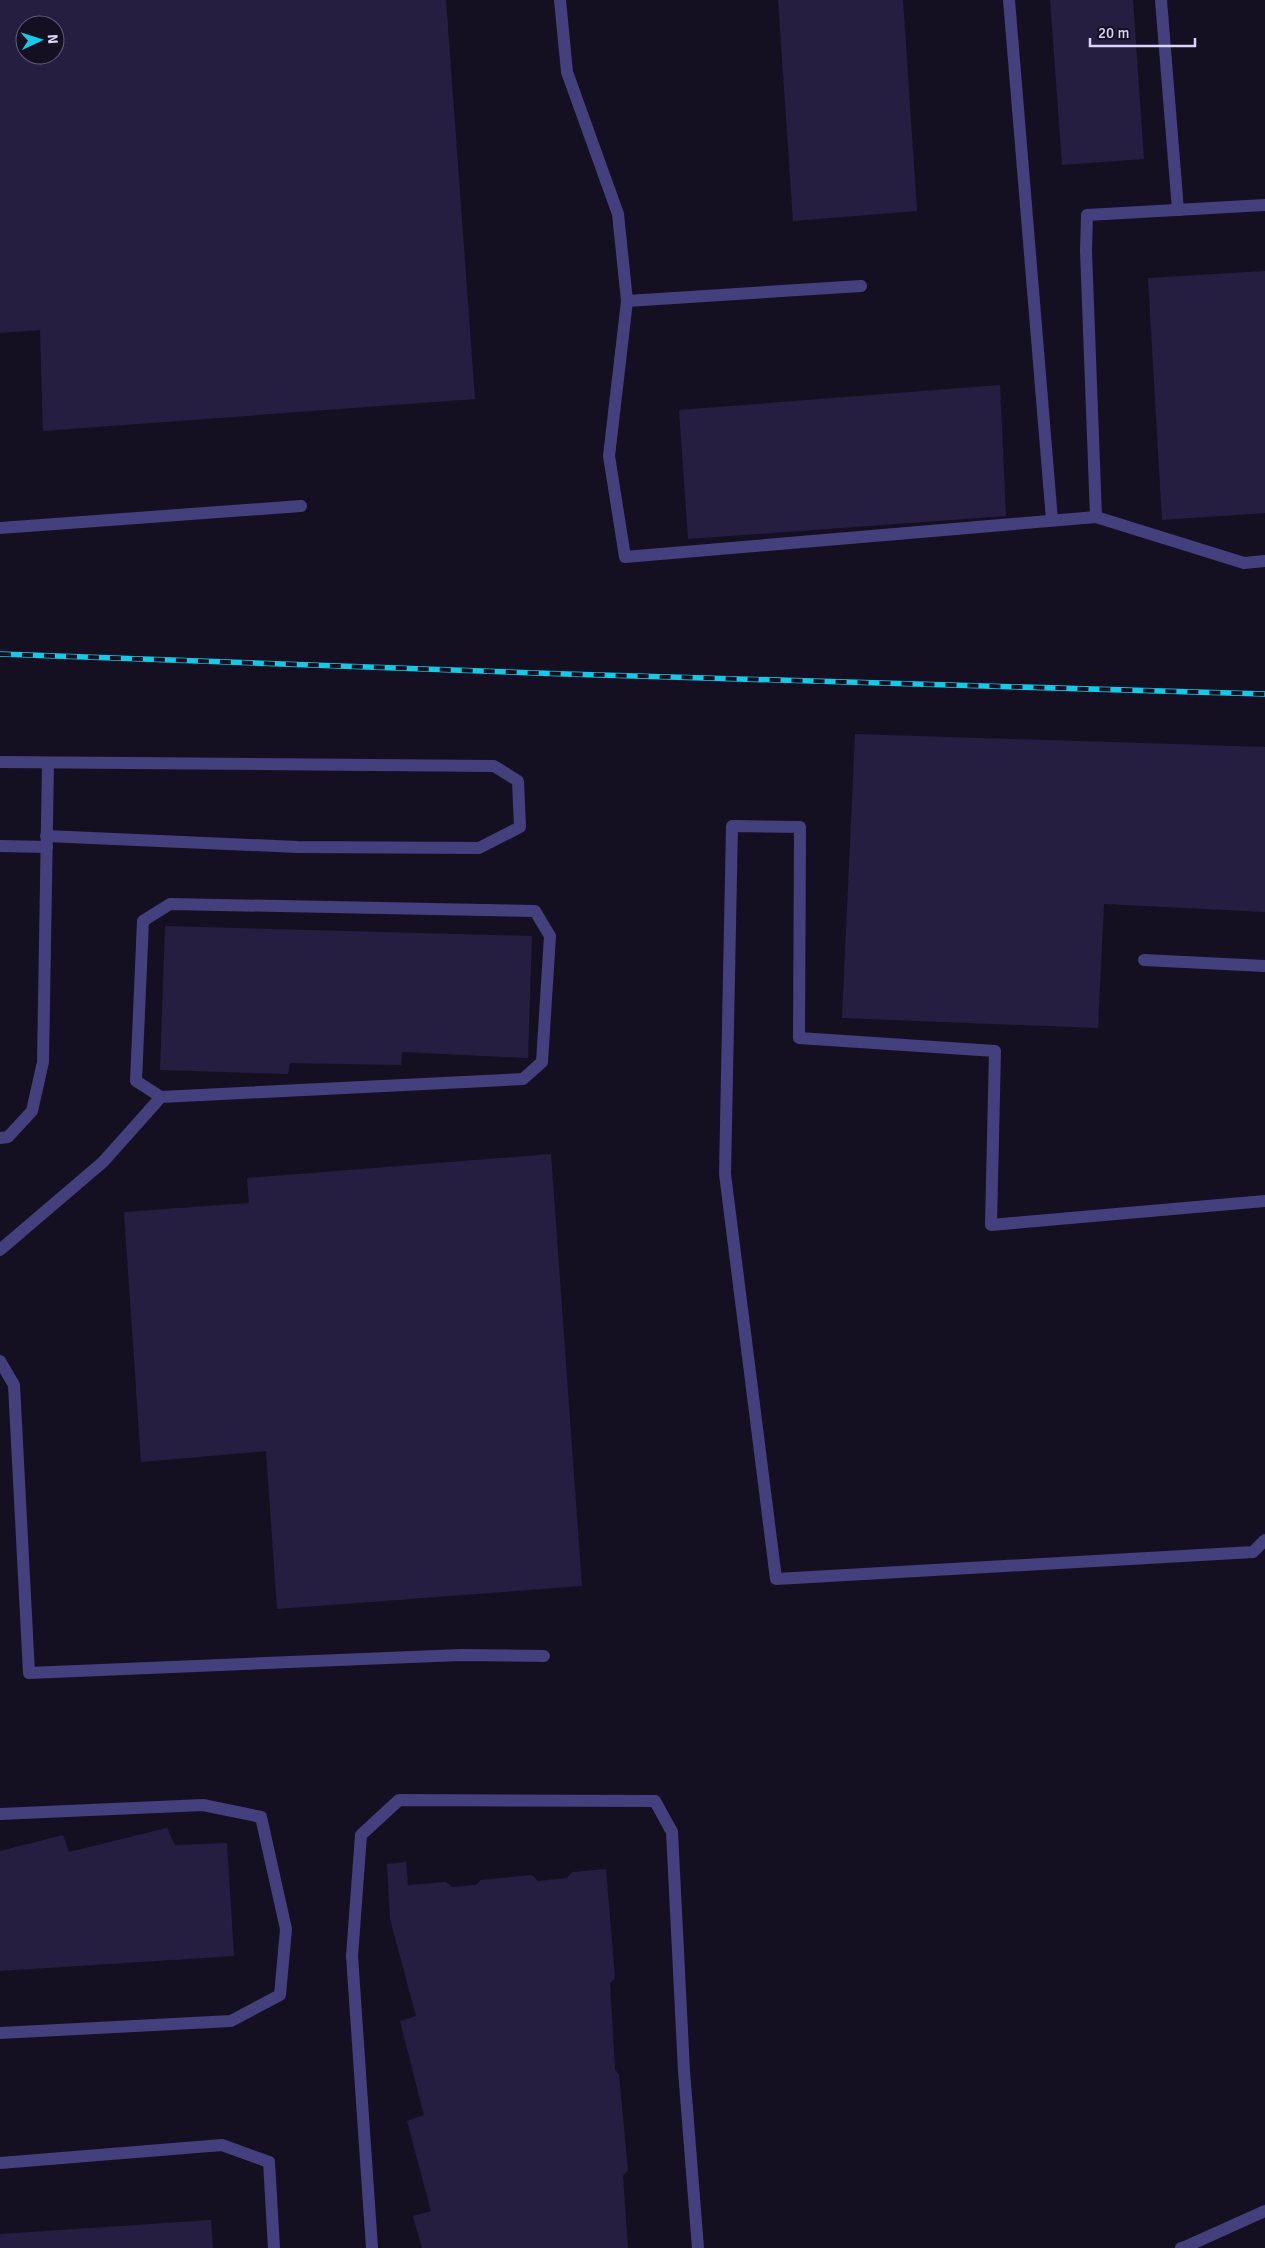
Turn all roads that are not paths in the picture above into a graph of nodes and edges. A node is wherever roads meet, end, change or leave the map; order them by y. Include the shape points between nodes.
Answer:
1 (560, 0) edge
2 (1009, 0) edge
3 (1161, 0) edge
4 (1265, 205) edge
5 (1178, 210) junction
6 (861, 286) dead end
7 (627, 301) junction
8 (301, 506) dead end
9 (1096, 517) junction
10 (1052, 520) junction
11 (0, 528) edge
12 (1265, 561) edge
13 (0, 762) edge
14 (48, 763) junction
15 (47, 841) junction
16 (0, 846) edge
17 (1144, 960) dead end
18 (1265, 966) edge
19 (161, 1097) junction
20 (0, 1138) edge
21 (1265, 1201) edge
22 (0, 1250) edge
23 (0, 1361) edge
24 (1265, 1540) edge
25 (544, 1656) dead end
26 (0, 1814) edge
27 (0, 2033) edge
28 (0, 2163) edge
29 (1265, 2211) edge
30 (274, 2248) edge
31 (372, 2248) edge
32 (698, 2248) edge
33 (1185, 2248) edge

1 - 7 lane via 567,72 618,214
2 - 10 lane
3 - 5 lane
4 - 5 lane
5 - 9 lane via 1087,215
6 - 7 lane
7 - 10 lane via 609,456 625,557
8 - 11 lane
9 - 10 lane
9 - 12 lane via 1244,563
13 - 14 lane
14 - 15 lane
14 - 15 lane via 494,766 518,781 520,827 480,848
15 - 16 lane
15 - 20 lane via 43,1062 32,1111 8,1137
17 - 18 lane
19 - 19 lane via 523,1079 542,1062 550,936 535,911 170,904 143,921 136,1081
19 - 22 lane via 103,1162
21 - 24 lane via 991,1225 995,1051 800,1038 800,827 732,826 725,1174 776,1579 1253,1552
23 - 25 lane via 14,1385 29,1673 460,1654
26 - 27 lane via 203,1806 261,1817 286,1928 280,1995 231,2021
28 - 30 lane via 222,2145 269,2162
29 - 33 lane
31 - 32 lane via 352,1956 361,1834 400,1800 655,1801 672,1832 684,2071

